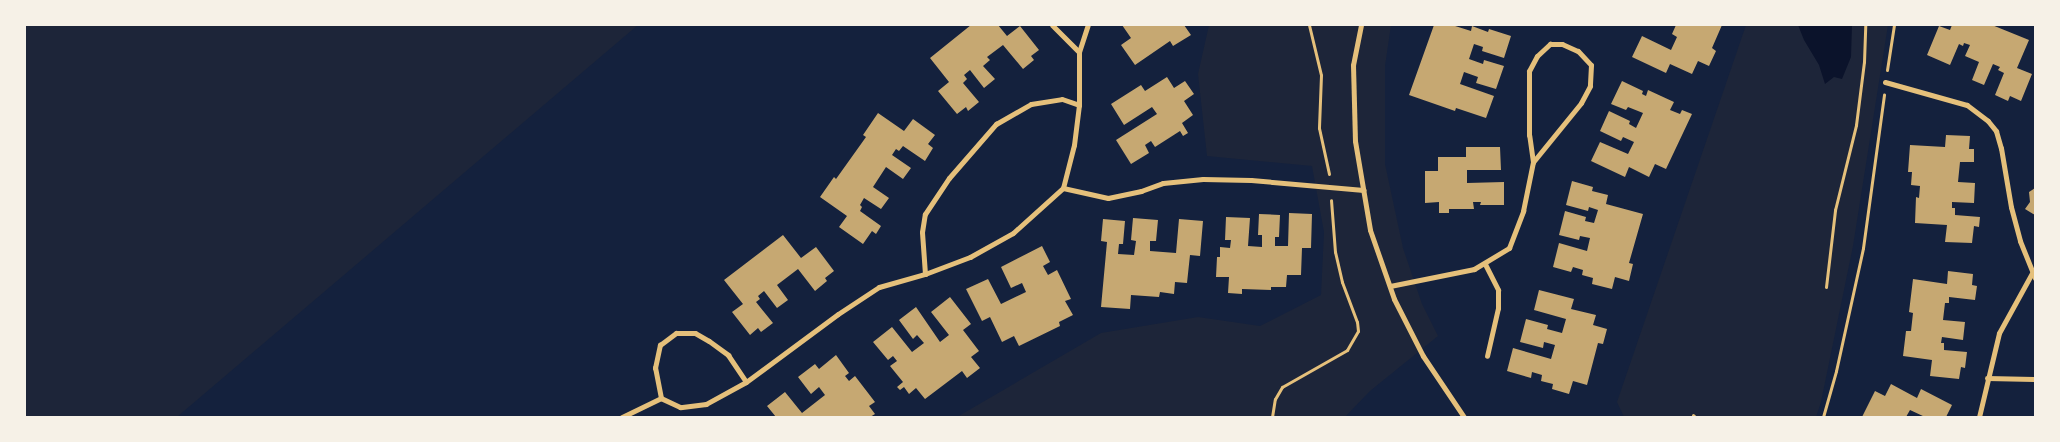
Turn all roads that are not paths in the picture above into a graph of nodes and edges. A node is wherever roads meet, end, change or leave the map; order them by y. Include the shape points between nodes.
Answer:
1 (1052, 25) edge
2 (1088, 25) edge
3 (1361, 25) edge
4 (1079, 52) junction
5 (1885, 82) road end
6 (1079, 105) junction
7 (1533, 162) junction
8 (1063, 188) junction
9 (1364, 190) junction
10 (1485, 264) junction
11 (926, 274) junction
12 (2034, 275) edge
13 (1390, 286) junction
14 (1487, 356) dead end
15 (1987, 378) junction
16 (2035, 379) edge
17 (746, 382) junction
18 (661, 398) junction
19 (622, 417) edge
20 (1464, 417) edge
21 (1980, 417) edge

1 - 4 street
2 - 4 street
3 - 9 street via 1354,75 1355,141
4 - 6 street
5 - 12 street via 1967,104 1996,131 2011,207
6 - 8 street via 1074,145
6 - 11 street via 1062,99 1031,104 996,124 949,178 925,214 922,232
7 - 7 street via 1529,135 1529,71 1537,56 1550,44 1562,44 1578,51 1591,66 1590,86 1581,103
7 - 10 street via 1523,211 1509,248
8 - 9 street via 1108,198 1163,183 1203,179
8 - 11 street via 1013,233 970,257
9 - 13 street via 1370,230
10 - 13 street
10 - 14 street via 1498,290 1498,308
11 - 17 street via 878,286
12 - 15 street via 1999,333
13 - 20 street via 1423,356
15 - 16 street
15 - 21 street
17 - 18 street via 706,404 680,407
17 - 18 street via 728,355 709,341 695,333 676,333 660,345 655,368
18 - 19 street

